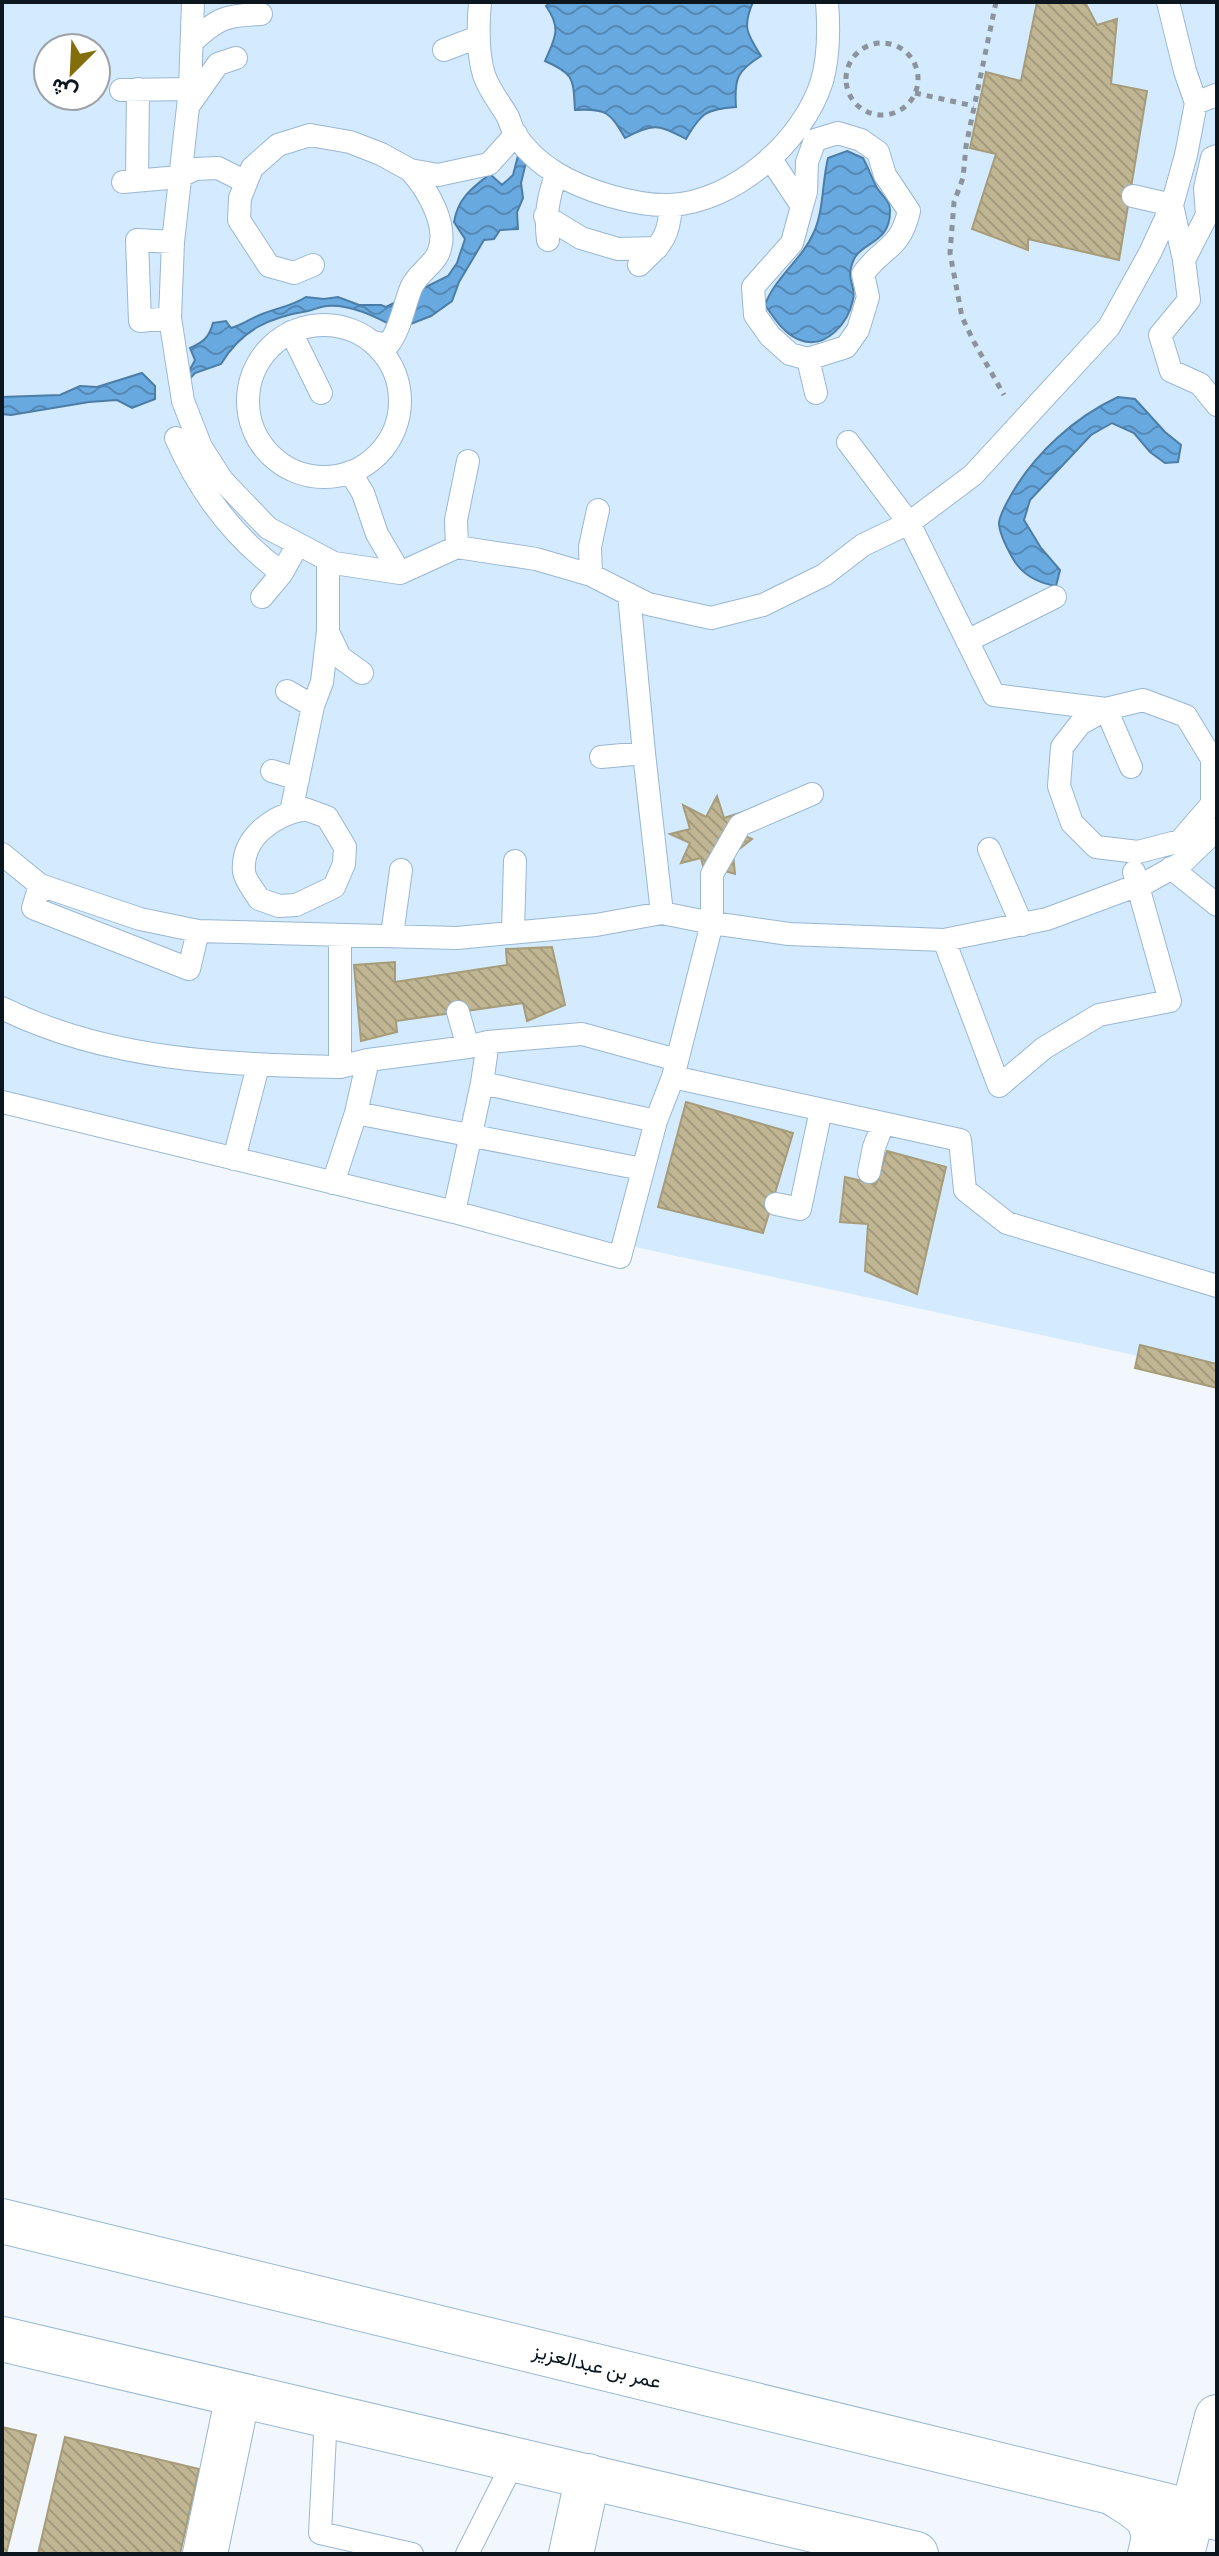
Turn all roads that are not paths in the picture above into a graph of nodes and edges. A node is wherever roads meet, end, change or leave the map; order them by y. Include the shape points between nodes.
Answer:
1 (193, 2) edge
2 (480, 2) edge
3 (827, 2) edge
4 (1168, 2) edge
5 (261, 14) dead end
6 (478, 37) junction
7 (192, 42) junction
8 (444, 50) dead end
9 (236, 58) dead end
10 (189, 97) junction
11 (1206, 99) edge
12 (516, 134) junction
13 (1186, 155) junction
14 (1215, 157) edge
15 (770, 158) junction
16 (410, 170) junction
17 (556, 175) junction
18 (179, 177) junction
19 (246, 182) junction
20 (1133, 196) dead end
21 (671, 205) junction
22 (1172, 205) junction
23 (802, 206) junction
24 (545, 216) junction
25 (548, 240) dead end
26 (173, 242) junction
27 (657, 248) junction
28 (1184, 260) junction
29 (313, 265) dead end
30 (639, 265) dead end
31 (170, 318) junction
32 (291, 332) junction
33 (383, 340) junction
34 (808, 359) junction
35 (1208, 379) edge
36 (321, 393) dead end
37 (816, 393) dead end
38 (1217, 405) edge
39 (178, 440) junction
40 (848, 442) dead end
41 (468, 461) dead end
42 (350, 472) junction
43 (598, 510) dead end
44 (909, 523) junction
45 (298, 544) junction
46 (457, 547) junction
47 (328, 560) junction
48 (282, 573) junction
49 (400, 573) junction
50 (591, 575) junction
51 (629, 594) junction
52 (262, 597) dead end
53 (1055, 597) dead end
54 (328, 631) junction
55 (967, 641) junction
56 (362, 673) dead end
57 (287, 691) dead end
58 (313, 706) junction
59 (1106, 709) junction
60 (644, 753) junction
61 (601, 757) dead end
62 (1131, 767) dead end
63 (272, 771) dead end
64 (298, 779) junction
65 (812, 794) dead end
66 (291, 812) junction
67 (1217, 829) edge
68 (989, 849) dead end
69 (1129, 851) junction
70 (2, 854) edge
71 (515, 861) dead end
72 (1171, 868) junction
73 (401, 870) dead end
74 (40, 885) junction
75 (1137, 885) junction
76 (1217, 905) edge
77 (279, 906) junction
78 (662, 913) junction
79 (712, 923) junction
80 (1022, 925) junction
81 (198, 931) junction
82 (275, 931) junction
83 (513, 931) junction
84 (392, 935) junction
85 (340, 936) junction
86 (944, 940) junction
87 (2, 1008) edge
88 (458, 1012) dead end
89 (478, 1045) junction
90 (368, 1060) junction
91 (258, 1066) junction
92 (340, 1067) junction
93 (675, 1069) junction
94 (482, 1083) junction
95 (2, 1102) edge
96 (821, 1110) junction
97 (356, 1113) junction
98 (656, 1121) junction
99 (883, 1124) junction
100 (472, 1134) junction
101 (234, 1159) junction
102 (642, 1169) junction
103 (869, 1172) dead end
104 (333, 1183) junction
105 (776, 1204) dead end
106 (454, 1212) junction
107 (1217, 1286) edge
108 (2, 2221) edge
109 (2, 2339) edge
110 (238, 2395) junction
111 (326, 2415) junction
112 (1217, 2417) edge
113 (515, 2459) junction
114 (588, 2476) junction
115 (1109, 2491) junction
116 (1204, 2514) edge
117 (205, 2554) edge
118 (412, 2554) edge
119 (467, 2554) edge
120 (571, 2554) edge
121 (916, 2554) edge
122 (1150, 2554) edge
123 (1182, 2554) edge

1 - 7 lane
2 - 6 lane
3 - 15 lane via 822,79 799,124
4 - 11 lane
5 - 7 lane via 214,22
6 - 8 lane
6 - 12 lane via 484,74
7 - 10 lane
9 - 10 lane via 218,64
10 - 18 lane
10 - 18 lane via 130,90 130,181
11 - 13 lane
12 - 16 lane via 489,164 438,175
12 - 17 lane
13 - 14 lane
13 - 22 lane
14 - 28 lane via 1205,188 1207,215
15 - 21 lane via 748,178 701,199
15 - 23 lane
16 - 19 lane via 350,142 310,135 278,145 252,168
16 - 33 lane via 436,212 442,238 437,256 415,279
17 - 21 lane via 616,198
17 - 24 lane
18 - 19 lane via 195,169 218,168
18 - 26 lane
19 - 29 lane via 239,220 269,266 294,273
20 - 22 lane
21 - 27 lane via 669,231
22 - 28 lane
22 - 44 lane via 1109,327 973,475
23 - 34 lane via 792,243 753,287 755,315 770,336 790,354
23 - 34 lane via 815,140 838,133 878,152 885,175 909,211 905,230 863,274 868,297 858,330 846,347
24 - 25 lane
24 - 27 lane via 581,238 618,249
26 - 31 lane
26 - 31 lane via 137,240 140,321
27 - 30 lane
28 - 35 lane via 1189,300 1160,335 1171,371
31 - 39 lane via 183,401
32 - 33 lane via 316,324
32 - 36 lane
32 - 42 lane via 275,341 252,373 248,414 263,446 282,465 324,477
33 - 42 lane via 400,389 399,415 384,448
34 - 37 lane
35 - 38 lane
39 - 45 lane via 201,447 222,480 268,528
39 - 48 lane via 189,469 230,526
40 - 44 lane
41 - 46 lane via 456,520
42 - 49 lane
43 - 50 lane
44 - 51 lane via 863,545 812,581 763,605 724,615 711,618 648,604
44 - 55 lane
45 - 47 lane
45 - 48 lane
46 - 49 lane
46 - 50 lane via 536,559
47 - 49 lane
47 - 54 lane
48 - 52 lane
50 - 51 lane
51 - 60 lane
53 - 55 lane
54 - 56 lane via 340,657
54 - 58 lane via 322,682
55 - 59 lane via 994,695
57 - 58 lane
58 - 64 lane
59 - 62 lane
59 - 69 lane via 1080,724 1062,747 1059,786 1072,823 1096,847
59 - 69 lane via 1143,700 1186,716 1212,759 1212,804 1180,841
60 - 61 lane
60 - 78 lane
63 - 64 lane
64 - 66 lane
65 - 79 lane via 740,825 712,874
66 - 77 lane via 264,825 247,849 244,874 259,899
66 - 77 lane via 305,809 327,817 345,847 344,864 334,887 296,905
67 - 72 lane
68 - 80 lane
69 - 75 lane
70 - 74 lane
71 - 83 lane
72 - 75 lane
72 - 76 lane
73 - 84 lane
74 - 81 lane via 140,919
74 - 81 lane via 33,908 189,969
75 - 80 lane
75 - 86 lane via 1170,1001 1099,1015 1044,1048 999,1086
77 - 82 lane
78 - 79 lane
78 - 83 lane
79 - 86 lane via 789,934
79 - 93 lane
80 - 86 lane
81 - 82 lane
82 - 85 lane
83 - 84 lane via 491,937
84 - 85 lane
85 - 92 lane
87 - 91 lane via 107,1045 183,1060
88 - 89 lane
89 - 90 lane
89 - 93 lane via 582,1034
89 - 94 lane
90 - 92 lane
90 - 97 lane
91 - 92 lane
91 - 101 lane
93 - 96 lane
93 - 98 lane
94 - 98 lane
94 - 100 lane
95 - 101 lane
96 - 99 lane
96 - 105 lane via 800,1209
97 - 100 lane
97 - 104 lane
98 - 102 lane
99 - 103 lane
99 - 107 lane via 960,1140 965,1190 1007,1223
100 - 102 lane
100 - 106 lane
101 - 104 lane
102 - 106 lane via 620,1257
104 - 106 lane
108 - 115 main road, عمر بن عبدالعزيز
109 - 110 main road
110 - 111 main road
110 - 117 main road
111 - 113 main road
111 - 118 lane via 320,2533
112 - 116 main road
113 - 114 main road
113 - 119 lane
114 - 120 main road
114 - 121 main road
115 - 116 main road, عمر بن عبدالعزيز
115 - 122 main road via 1140,2509 1153,2525
116 - 123 main road

